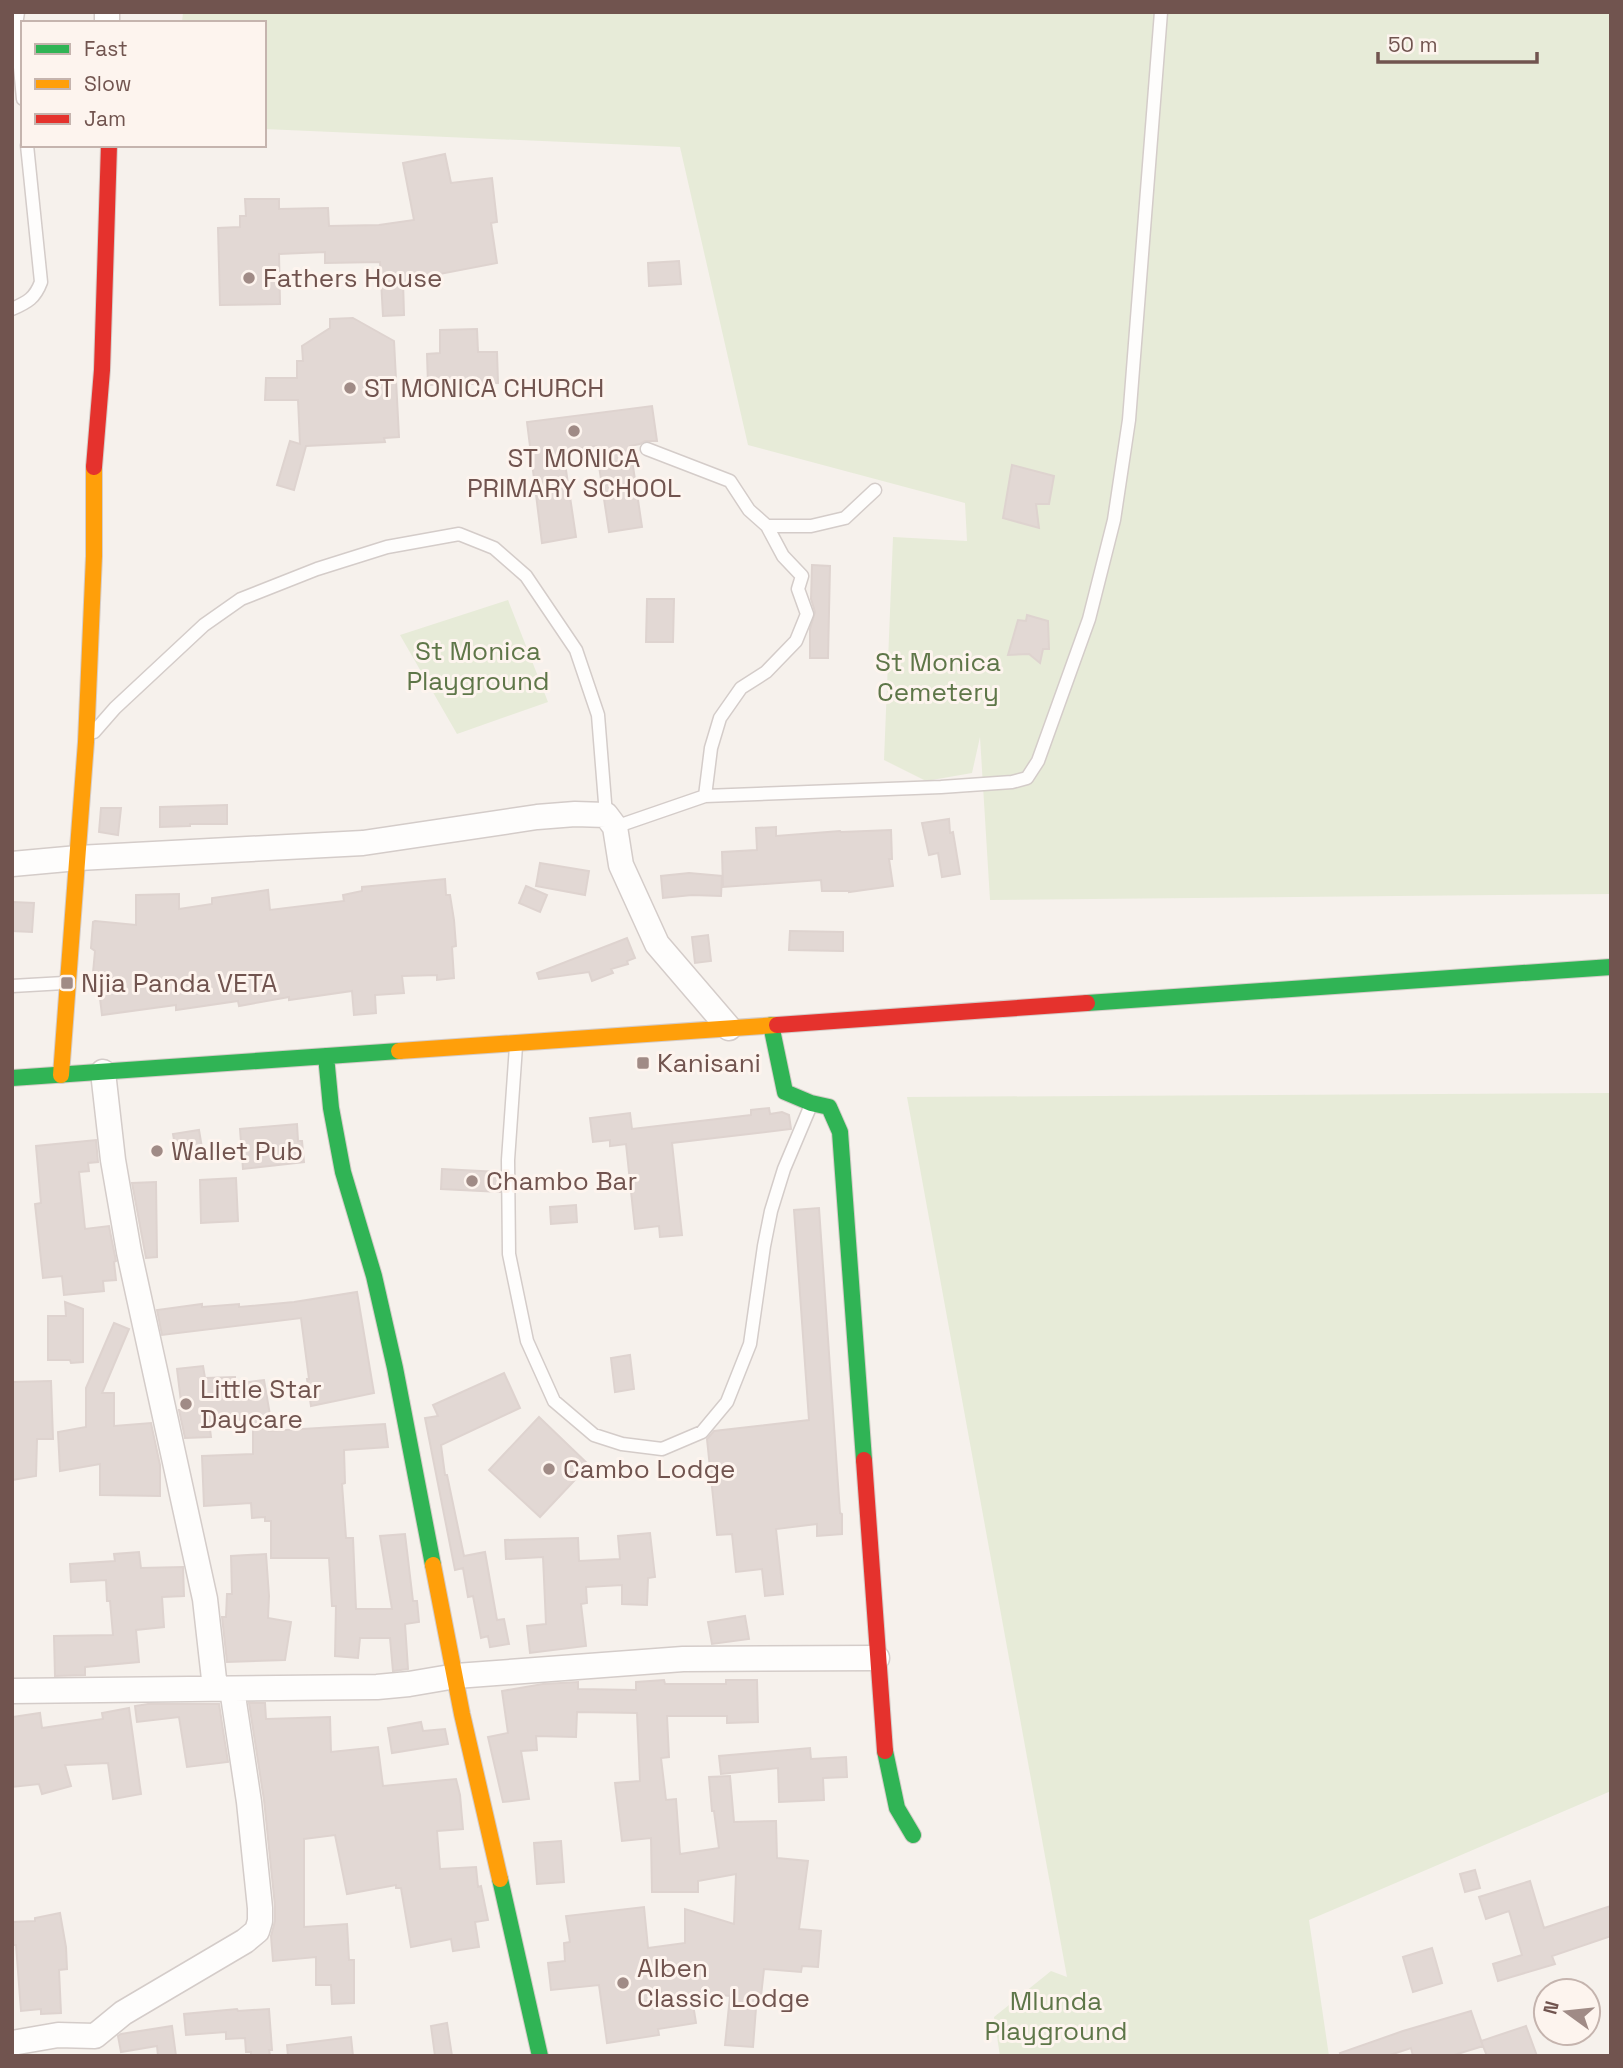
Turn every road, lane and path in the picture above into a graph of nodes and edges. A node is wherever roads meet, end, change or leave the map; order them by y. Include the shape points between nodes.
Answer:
1 (18, 12) edge
2 (1161, 12) edge
3 (21, 78) edge
4 (27, 147) edge
5 (109, 147) edge
6 (12, 309) edge
7 (647, 449) dead end
8 (875, 490) dead end
9 (767, 526) junction
10 (86, 742) junction
11 (705, 796) junction
12 (611, 821) junction
13 (78, 858) junction
14 (12, 863) edge
15 (1611, 967) edge
16 (67, 983) junction
17 (12, 986) edge
18 (771, 1025) junction
19 (729, 1028) junction
20 (517, 1043) junction
21 (326, 1056) junction
22 (103, 1072) junction
23 (61, 1075) junction
24 (12, 1078) edge
25 (811, 1103) junction
26 (877, 1658) junction
27 (456, 1676) junction
28 (223, 1689) junction
29 (12, 1691) edge
30 (913, 1835) dead end
31 (12, 2043) edge
32 (540, 2056) edge

1 - 3 lane
2 - 11 lane via 1129,420 1114,520 1089,619 1038,761 1027,778 1012,782
4 - 6 lane via 41,282 31,301
5 - 10 main road
7 - 9 lane via 730,481 749,510
8 - 9 lane via 845,519 811,526
9 - 11 lane via 783,556 802,576 799,589 807,614 796,641 766,672 741,688 720,719
10 - 12 lane via 115,708 204,625 241,598 387,547 459,534 494,548 526,576 576,650 598,715
10 - 13 main road
11 - 12 lane
12 - 13 street via 575,814 363,843
12 - 19 street via 621,865 657,944
13 - 14 street
13 - 16 main road
15 - 18 main road
16 - 17 lane
16 - 23 main road
18 - 19 main road
18 - 25 main road via 785,1092
19 - 20 main road
20 - 21 main road
20 - 25 lane via 508,1160 509,1254 527,1341 554,1401 594,1435 622,1444 662,1449 702,1432 727,1402 750,1344 771,1211
21 - 22 main road
21 - 27 main road via 343,1172 395,1368
22 - 23 main road
22 - 28 street via 129,1252
23 - 24 main road
25 - 26 main road via 829,1107 840,1132
26 - 27 street via 683,1659
26 - 30 main road via 884,1746 897,1808
27 - 28 street via 377,1687
27 - 32 main road
28 - 29 street
28 - 31 street via 248,1802 260,1908 257,1931 123,2013 96,2036 58,2035

